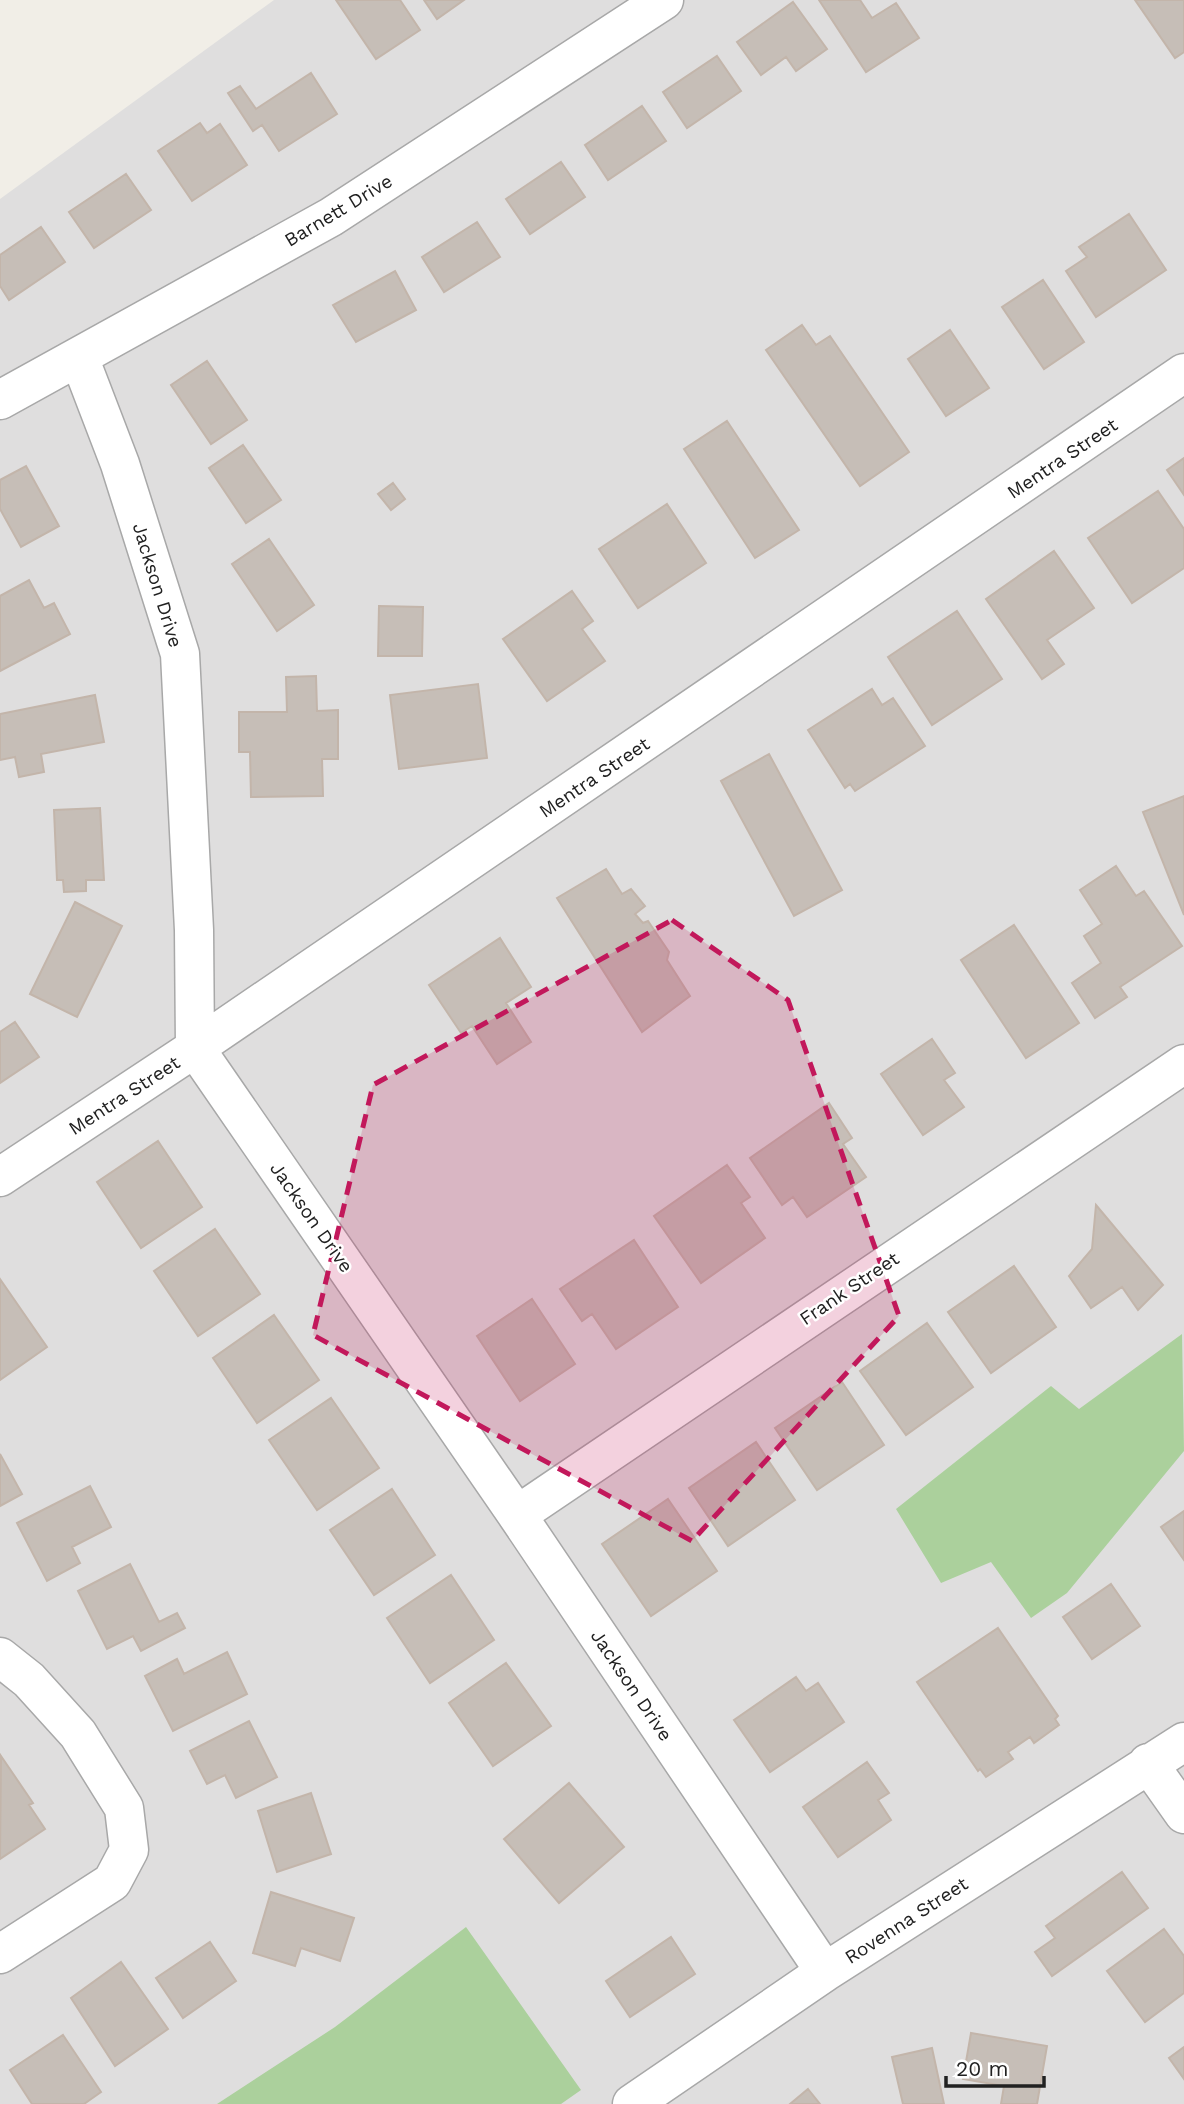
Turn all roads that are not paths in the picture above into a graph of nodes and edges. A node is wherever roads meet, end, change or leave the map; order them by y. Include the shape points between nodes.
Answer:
1 (664, 0) edge
2 (79, 357) junction
3 (1184, 373) edge
4 (0, 400) edge
5 (195, 1048) junction
6 (1184, 1064) edge
7 (0, 1177) edge
8 (517, 1515) junction
9 (0, 1657) edge
10 (1184, 1742) edge
11 (1148, 1763) junction
12 (1184, 1814) edge
13 (0, 1954) edge
14 (825, 1972) junction
15 (632, 2104) edge

1 - 2 street, Barnett Drive via 331,217
2 - 4 street, Barnett Drive
2 - 5 street, Jackson Drive via 120,464 180,654
3 - 5 street, Mentra Street
5 - 7 street, Mentra Street
5 - 8 street, Jackson Drive
6 - 8 street, Frank Street
8 - 14 street, Jackson Drive
9 - 13 street via 29,1680 78,1734 124,1808 141,1853 112,1882
10 - 11 street, Rovenna Street
11 - 12 street
11 - 14 street, Rovenna Street
14 - 15 street, Rovenna Street

